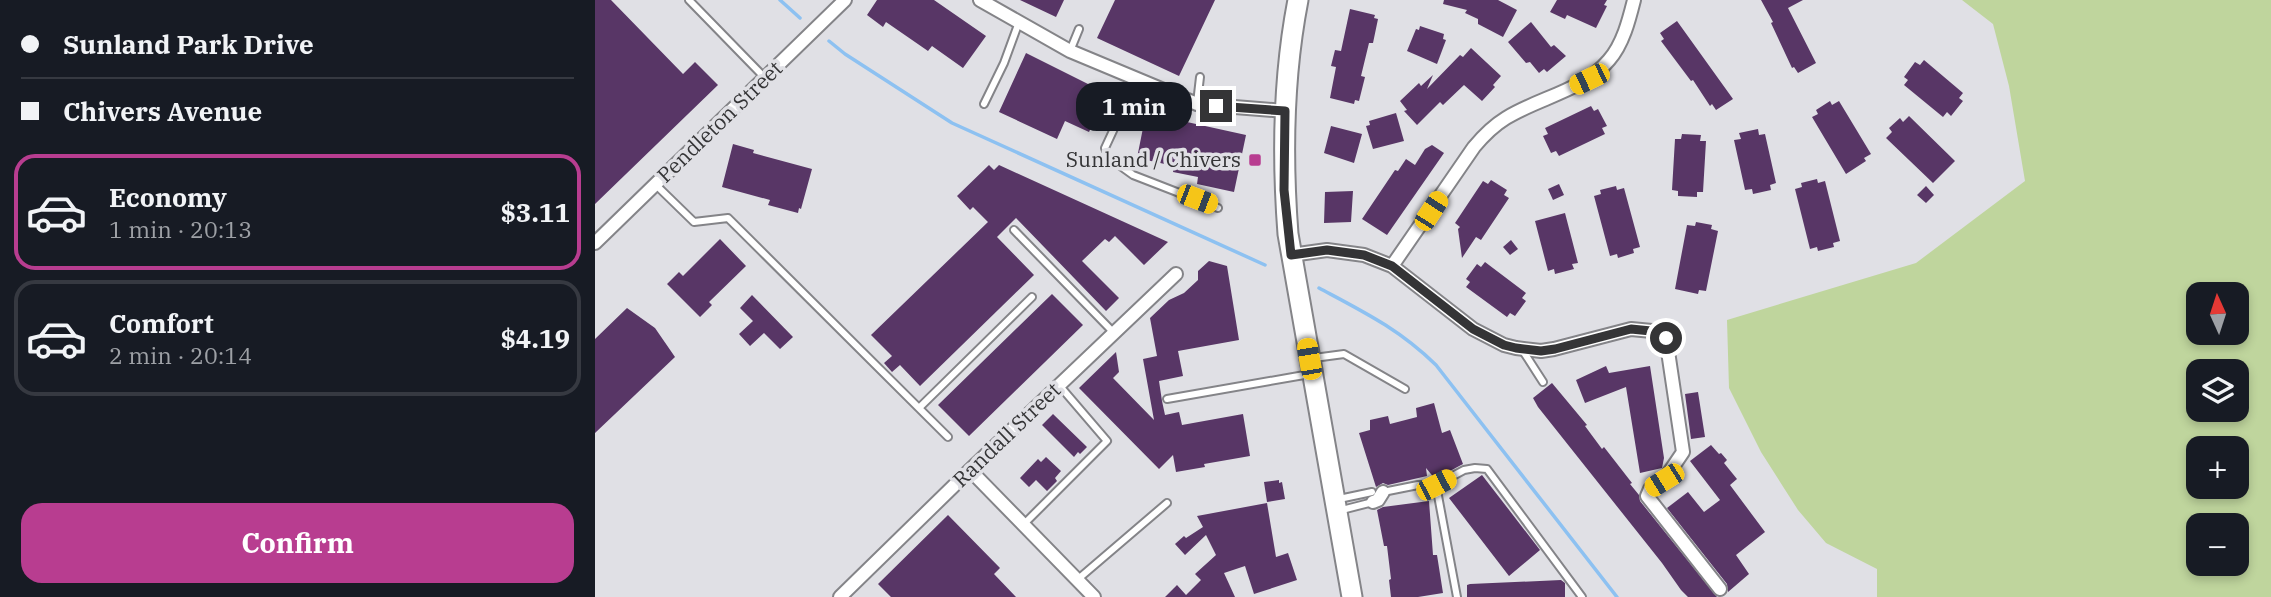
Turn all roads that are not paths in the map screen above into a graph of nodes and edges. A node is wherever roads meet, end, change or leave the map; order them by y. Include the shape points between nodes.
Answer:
1 (689, 0) edge
2 (845, 0) edge
3 (980, 0) edge
4 (1298, 0) edge
5 (1634, 0) edge
6 (832, 5) edge
7 (1019, 22) junction
8 (1080, 29) dead end
9 (1069, 51) junction
10 (1200, 77) dead end
11 (765, 78) junction
12 (1137, 79) junction
13 (984, 104) dead end
14 (1197, 104) junction
15 (1285, 111) junction
16 (656, 185) junction
17 (1218, 208) dead end
18 (1014, 230) dead end
19 (595, 243) edge
20 (1291, 255) junction
21 (1392, 266) junction
22 (1176, 274) dead end
23 (1032, 297) dead end
24 (1114, 333) junction
25 (1522, 349) junction
26 (1310, 366) junction
27 (1543, 382) dead end
28 (1059, 385) junction
29 (1405, 389) dead end
30 (1167, 399) dead end
31 (919, 408) junction
32 (947, 437) dead end
33 (970, 470) junction
34 (1436, 485) junction
35 (1376, 495) junction
36 (1167, 503) dead end
37 (1335, 505) junction
38 (1024, 524) junction
39 (1077, 580) junction
40 (1720, 589) dead end
41 (840, 597) edge
42 (1094, 597) edge
43 (1352, 597) edge
44 (1457, 597) edge
45 (1582, 597) edge

1 - 11 lane
2 - 6 street, Pendleton Street
3 - 7 street
4 - 15 main road
5 - 21 street via 1611,58 1589,79 1507,117 1488,131
6 - 11 street, Pendleton Street
7 - 9 street
7 - 13 lane
8 - 9 lane
9 - 12 street
10 - 14 lane
11 - 16 street, Pendleton Street
12 - 14 street
12 - 17 lane via 1105,148 1108,156 1133,175
14 - 15 street
15 - 20 main road via 1284,190
16 - 19 street, Pendleton Street
16 - 31 lane via 694,222 728,218
18 - 24 lane
20 - 21 street via 1327,250 1364,255
20 - 26 main road
21 - 25 street via 1473,329
22 - 24 street, Randall Street
23 - 31 lane
24 - 28 street, Randall Street
25 - 27 lane
25 - 40 street via 1555,349 1631,329 1666,338 1683,452 1647,496
26 - 29 lane via 1344,354
26 - 30 lane
26 - 37 main road
28 - 33 street, Randall Street
28 - 38 lane via 1107,441
31 - 32 lane
33 - 38 street
33 - 41 street, Randall Street
34 - 35 lane
34 - 44 lane
34 - 45 lane via 1464,470 1487,469
35 - 37 lane
35 - 37 lane
36 - 39 lane
37 - 43 main road
38 - 39 street
39 - 42 street

